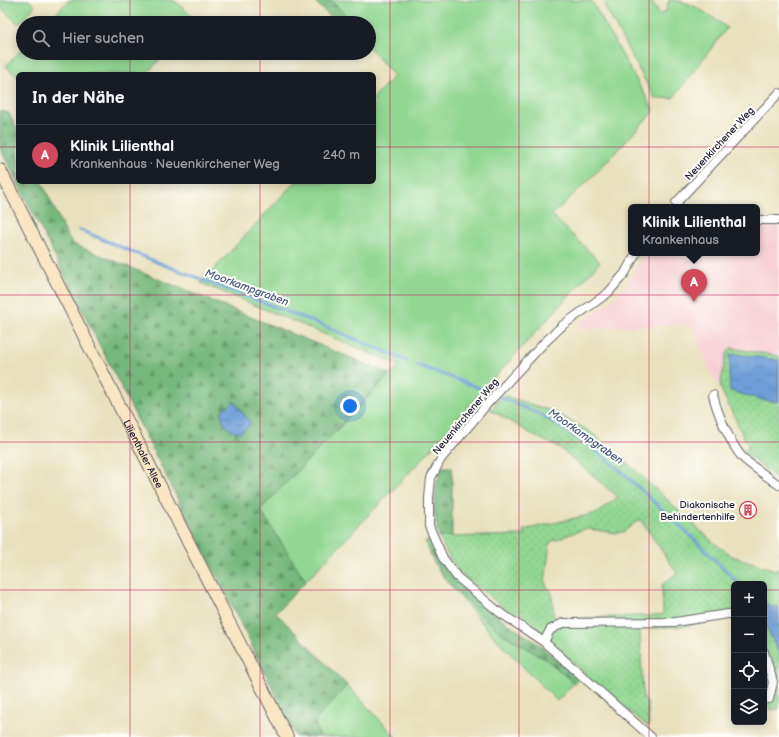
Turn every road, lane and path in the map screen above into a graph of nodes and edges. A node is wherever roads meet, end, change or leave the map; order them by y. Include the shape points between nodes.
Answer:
1 (779, 93) edge
2 (0, 170) edge
3 (677, 204) edge
4 (760, 220) edge
5 (779, 220) edge
6 (634, 256) edge
7 (713, 395) dead end
8 (779, 485) edge
9 (731, 614) edge
10 (544, 642) junction
11 (764, 653) edge
12 (770, 699) dead end
13 (287, 737) edge
14 (651, 737) edge

1 - 3 street, Neuenkirchener Weg
2 - 13 main road, Lilienthaler Allee
4 - 5 street
6 - 10 street, Neuenkirchener Weg via 625,274 608,293 544,343 489,402 441,459 431,478 428,526 443,558 457,577 499,612
7 - 8 street via 731,441 743,457
9 - 10 street via 675,622 563,623 550,630
10 - 14 street, Neuenkirchener Weg
11 - 12 street via 773,682

